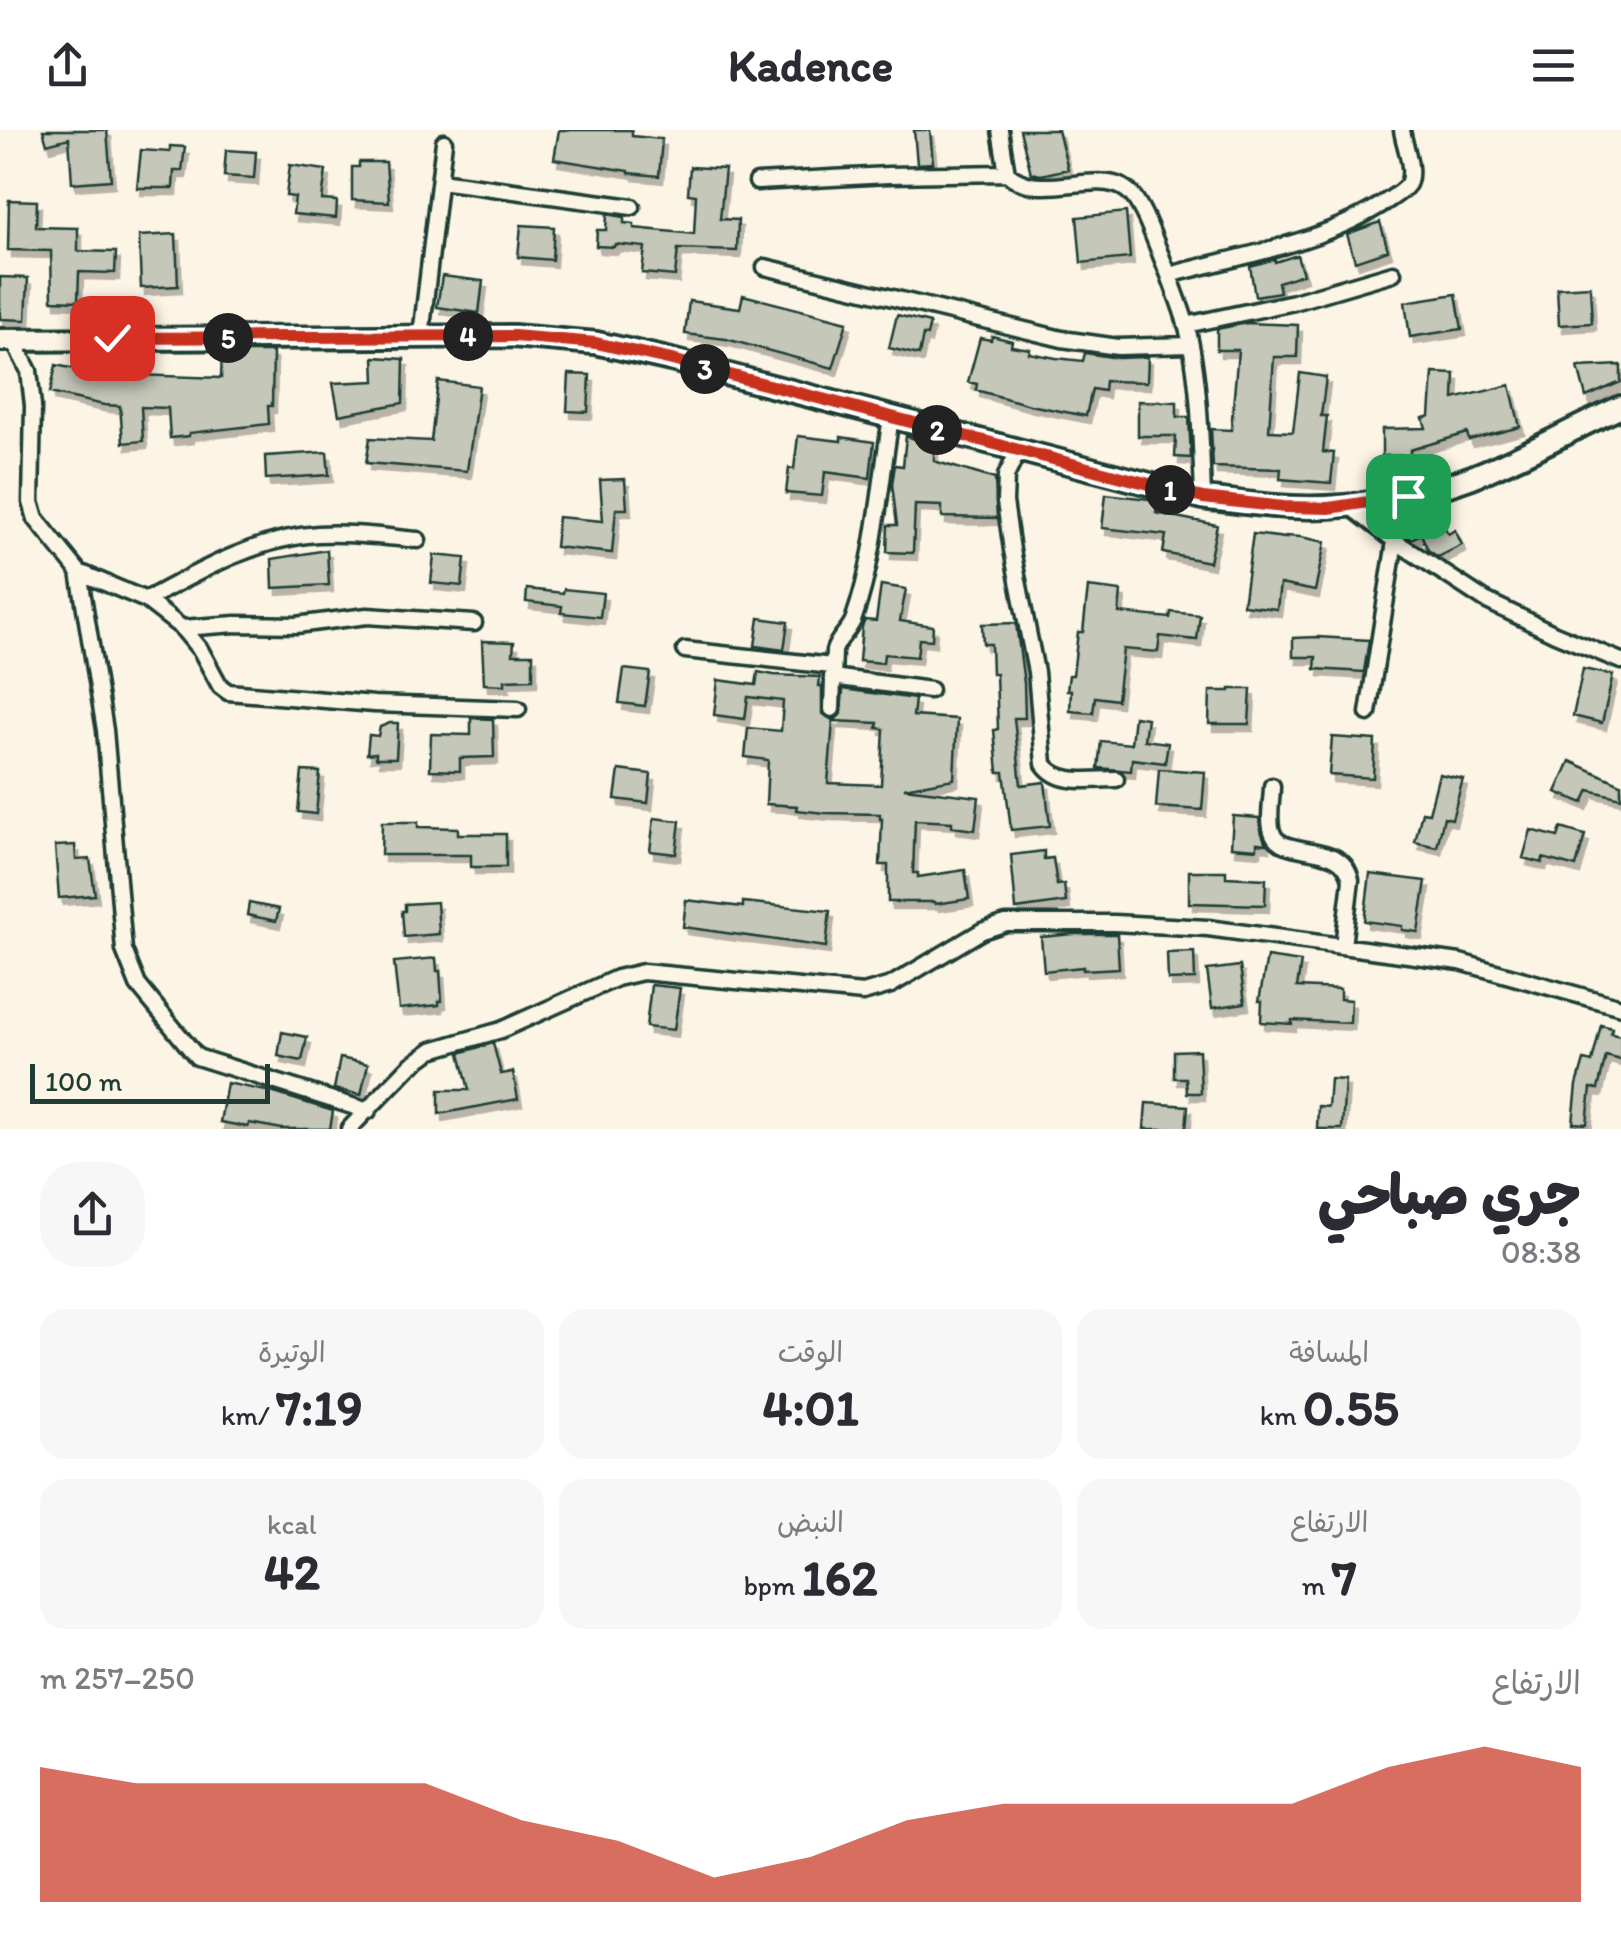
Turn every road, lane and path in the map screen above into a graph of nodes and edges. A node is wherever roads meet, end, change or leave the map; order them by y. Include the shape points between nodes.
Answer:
1 (1000, 130) edge
2 (1402, 130) edge
3 (444, 142) dead end
4 (1007, 174) junction
5 (440, 180) junction
6 (757, 182) dead end
7 (632, 206) dead end
8 (765, 267) dead end
9 (1393, 274) dead end
10 (1169, 275) junction
11 (1186, 325) junction
12 (420, 336) junction
13 (7, 340) edge
14 (1190, 344) junction
15 (1621, 408) edge
16 (890, 418) junction
17 (1018, 452) junction
18 (1203, 498) junction
19 (1348, 505) junction
20 (418, 540) dead end
21 (1395, 542) junction
22 (79, 572) junction
23 (146, 600) junction
24 (474, 623) dead end
25 (182, 628) junction
26 (684, 650) dead end
27 (1621, 661) edge
28 (832, 672) junction
29 (930, 690) dead end
30 (518, 708) dead end
31 (832, 709) dead end
32 (1368, 713) dead end
33 (1116, 779) dead end
34 (1272, 786) dead end
35 (1343, 946) junction
36 (1621, 1007) edge
37 (368, 1111) junction
38 (349, 1129) edge

1 - 4 street
2 - 10 street via 1408,184 1381,205 1268,250
3 - 5 street
4 - 6 street
4 - 10 street via 1040,187 1122,186 1134,198
5 - 7 street
5 - 12 street
8 - 14 street via 1062,339 1118,347
9 - 11 street
10 - 11 street
11 - 14 street
12 - 13 main road
12 - 16 main road via 596,343
13 - 22 street via 29,371 30,502
14 - 18 street
15 - 19 main road via 1450,485
16 - 17 main road
16 - 28 street via 868,564
17 - 18 main road
17 - 33 street via 1006,476 1005,502 1036,672 1044,764 1058,777
18 - 19 main road via 1284,507
19 - 21 street
20 - 23 street via 315,534 270,542
21 - 27 street via 1485,600
21 - 32 street
22 - 23 street
22 - 37 street via 105,730 124,950 133,978 197,1057
23 - 25 street
24 - 25 street via 366,616
25 - 30 street via 228,692
26 - 28 street
28 - 29 street
28 - 31 street
34 - 35 street via 1275,840 1328,855 1349,870
35 - 36 street via 1460,962
35 - 37 street via 1208,928 1028,922 982,931 891,985 863,993 643,972 432,1050
37 - 38 street

